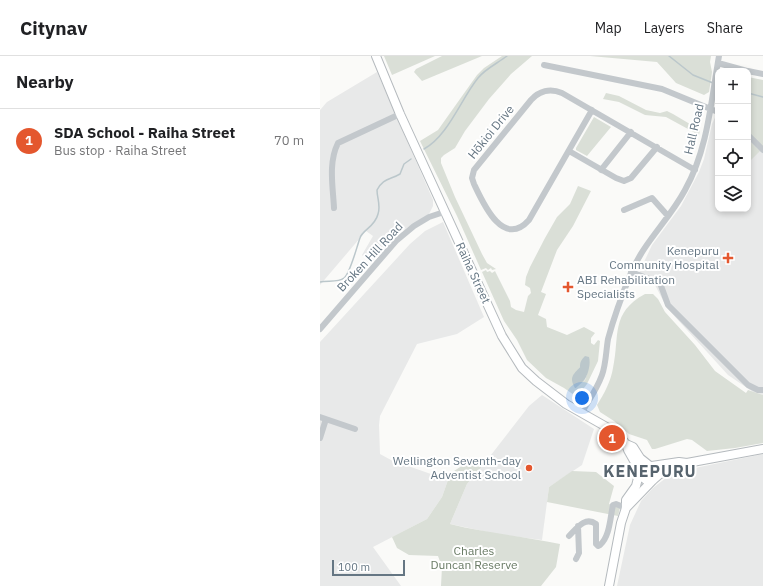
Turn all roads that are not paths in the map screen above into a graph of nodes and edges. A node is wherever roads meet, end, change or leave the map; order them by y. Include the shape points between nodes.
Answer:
1 (376, 56) edge
2 (719, 56) edge
3 (718, 63) junction
4 (544, 65) dead end
5 (737, 68) edge
6 (751, 72) edge
7 (763, 74) edge
8 (711, 109) junction
9 (592, 110) junction
10 (715, 111) edge
11 (400, 114) junction
12 (631, 132) junction
13 (751, 138) edge
14 (657, 147) junction
15 (763, 150) edge
16 (569, 151) junction
17 (601, 170) junction
18 (695, 170) junction
19 (334, 208) dead end
20 (624, 210) dead end
21 (444, 212) junction
22 (668, 216) junction
23 (631, 272) junction
24 (320, 329) edge
25 (763, 390) edge
26 (582, 412) junction
27 (320, 417) edge
28 (326, 419) junction
29 (355, 428) dead end
30 (320, 438) edge
31 (626, 444) junction
32 (763, 449) edge
33 (687, 464) junction
34 (651, 466) junction
35 (641, 474) junction
36 (654, 479) junction
37 (626, 508) junction
38 (578, 526) junction
39 (569, 536) dead end
40 (576, 559) dead end
41 (609, 586) edge

1 - 11 main road, Raiha Street
2 - 3 street, Hall Road
3 - 5 street
3 - 8 street, Hall Road
4 - 8 street via 662,89
6 - 7 street
8 - 10 street
8 - 18 street, Hall Road via 704,144
9 - 12 street, Hōkioi Drive
9 - 16 street, Hōkioi Drive
9 - 16 street, Hōkioi Drive via 555,90 542,92 531,100 473,173 474,184 496,223 511,229 527,223
11 - 19 street via 338,143 334,151 332,172
11 - 21 main road, Raiha Street
12 - 14 street, Hōkioi Drive
12 - 17 street
13 - 15 street
14 - 17 street via 628,180 619,180
14 - 18 street, Hōkioi Drive
16 - 17 street
18 - 22 street, Hall Road
20 - 22 street via 652,198
21 - 24 street, Broken Hill Road via 414,226 396,241
21 - 26 main road, Raiha Street via 502,336 522,368 566,404
22 - 23 street, Hall Road via 640,253
23 - 25 street via 660,283 668,305 748,385
23 - 26 street, Hall Road via 614,319 602,374
26 - 31 main road, Raiha Street via 610,429
27 - 28 street
28 - 29 street
28 - 30 street
31 - 34 main road, Raiha Street
31 - 35 main road, Raiha Street
32 - 33 main road
33 - 34 main road via 678,462
33 - 36 main road
34 - 35 main road via 645,467
34 - 36 main road via 656,471
35 - 36 main road via 646,480
35 - 37 main road via 626,500
36 - 37 main road
37 - 38 street via 613,505 605,538 598,546 596,524 588,520
37 - 41 main road
38 - 39 street
38 - 40 street via 579,553

